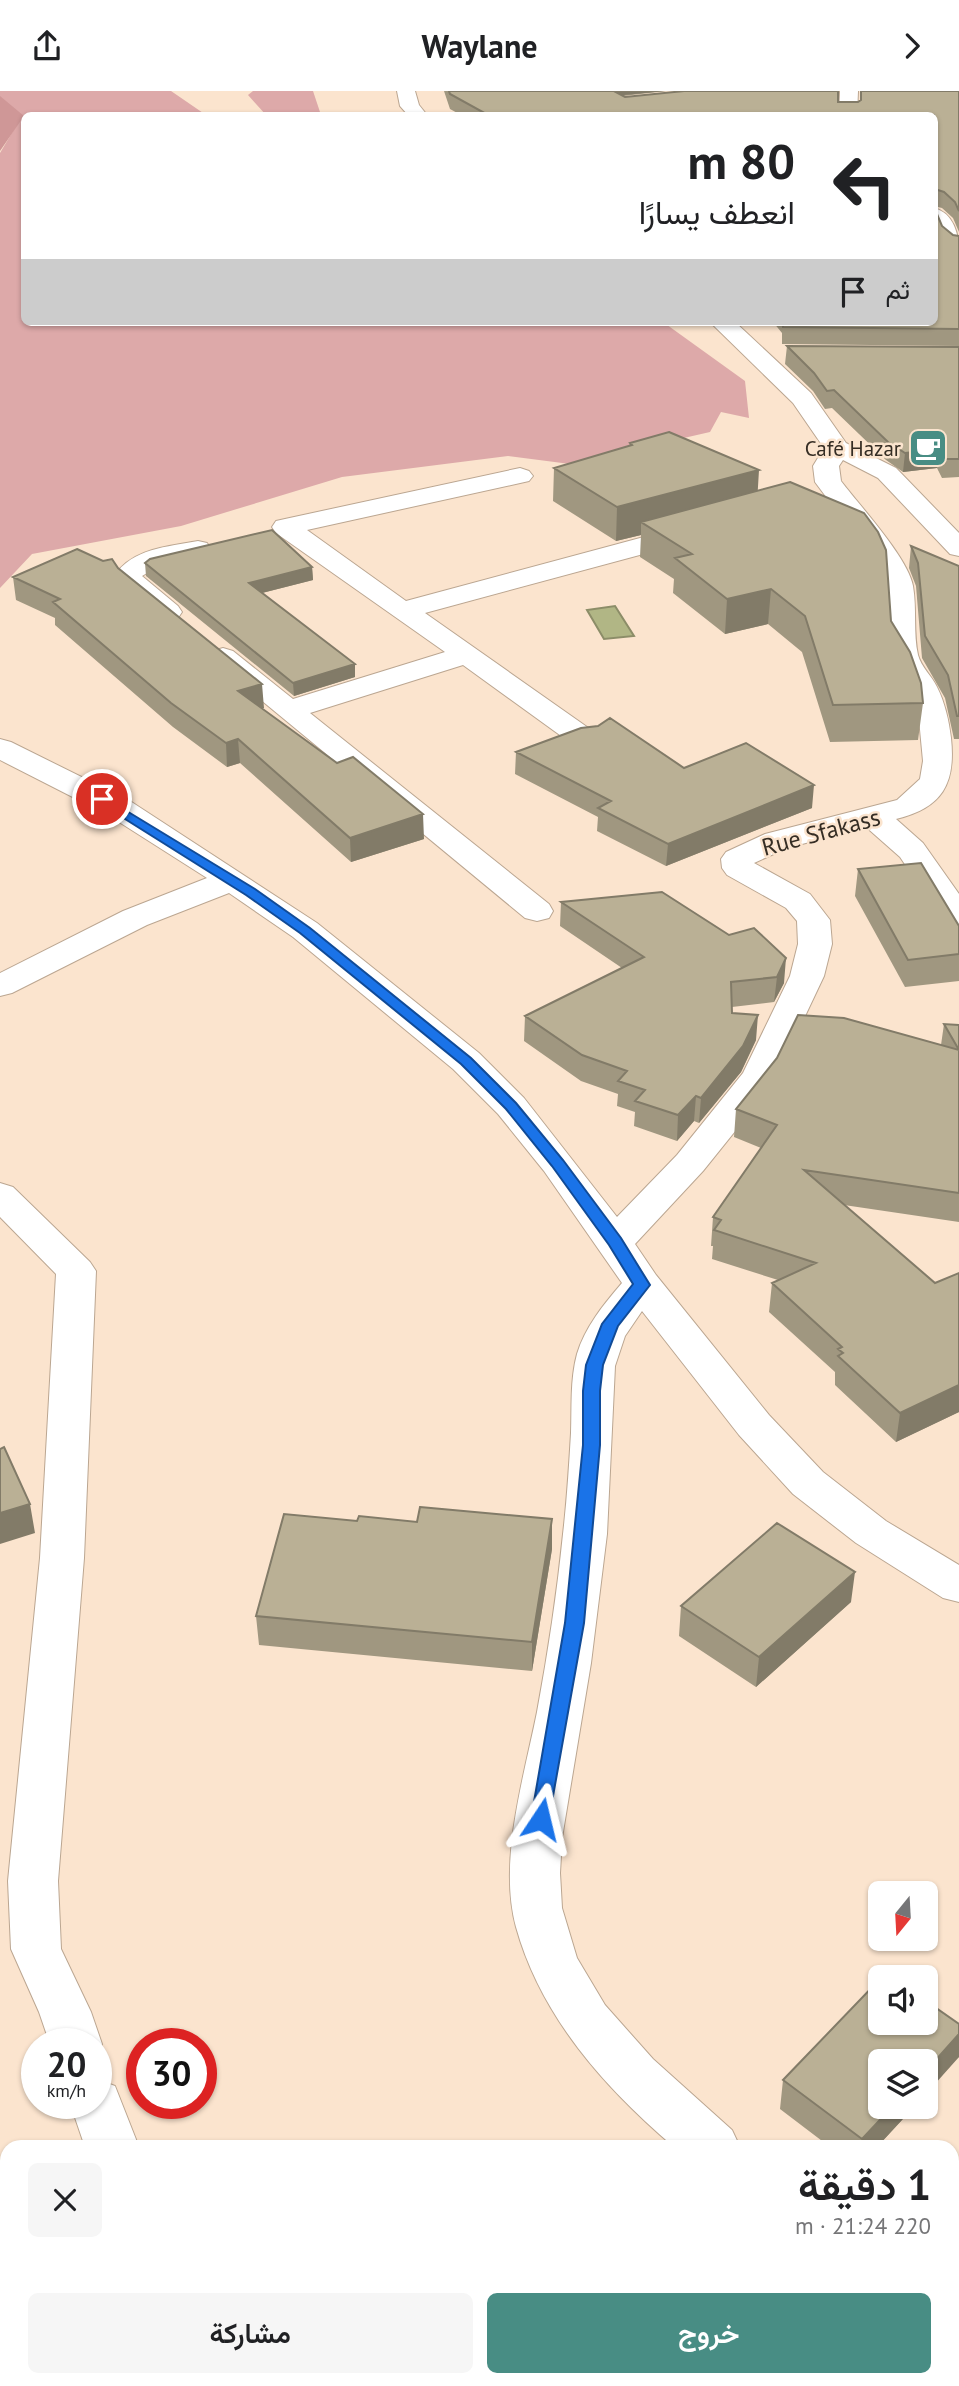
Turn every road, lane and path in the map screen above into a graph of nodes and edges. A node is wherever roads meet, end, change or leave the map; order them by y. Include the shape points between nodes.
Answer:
1 (405, 91) edge
2 (849, 91) edge
3 (415, 112) edge
4 (848, 112) edge
5 (939, 206) edge
6 (959, 246) edge
7 (726, 326) edge
8 (758, 354) junction
9 (785, 354) edge
10 (837, 448) junction
11 (520, 476) dead end
12 (712, 526) edge
13 (220, 543) edge
14 (959, 548) edge
15 (402, 611) junction
16 (467, 653) junction
17 (289, 711) junction
18 (586, 740) edge
19 (0, 748) edge
20 (873, 818) junction
21 (232, 880) junction
22 (537, 911) dead end
23 (959, 920) edge
24 (0, 986) edge
25 (0, 1195) edge
26 (615, 1242) junction
27 (642, 1285) junction
28 (959, 1586) edge
29 (70, 2028) edge
30 (102, 2119) edge
31 (109, 2140) edge
32 (705, 2140) edge

1 - 3 street
2 - 4 street
5 - 6 street
7 - 8 street
8 - 9 street
8 - 10 street via 802,397
10 - 14 street via 887,473
10 - 20 street, Rue Sfakass via 825,469 820,497 890,564 900,584 904,657 923,687 934,719 938,761 929,790 908,807
11 - 15 street via 272,531
12 - 15 street
13 - 17 street via 141,563 128,576
15 - 16 street
16 - 17 street
16 - 18 street
17 - 22 street
19 - 21 street via 119,809
20 - 23 street via 906,843
20 - 26 street, Rue Sfakass via 787,838 737,859 738,868 798,901 813,920 815,944 807,976 760,1076 690,1163
21 - 24 street via 135,918
21 - 26 street via 305,930 466,1061 511,1106
25 - 29 street via 76,1271 62,1558 33,1881 36,1949
26 - 27 street
27 - 28 street via 747,1416 808,1483 871,1532
27 - 32 street via 611,1324 595,1365 575,1623 534,1875 550,1955 577,2005 623,2063
30 - 31 street

